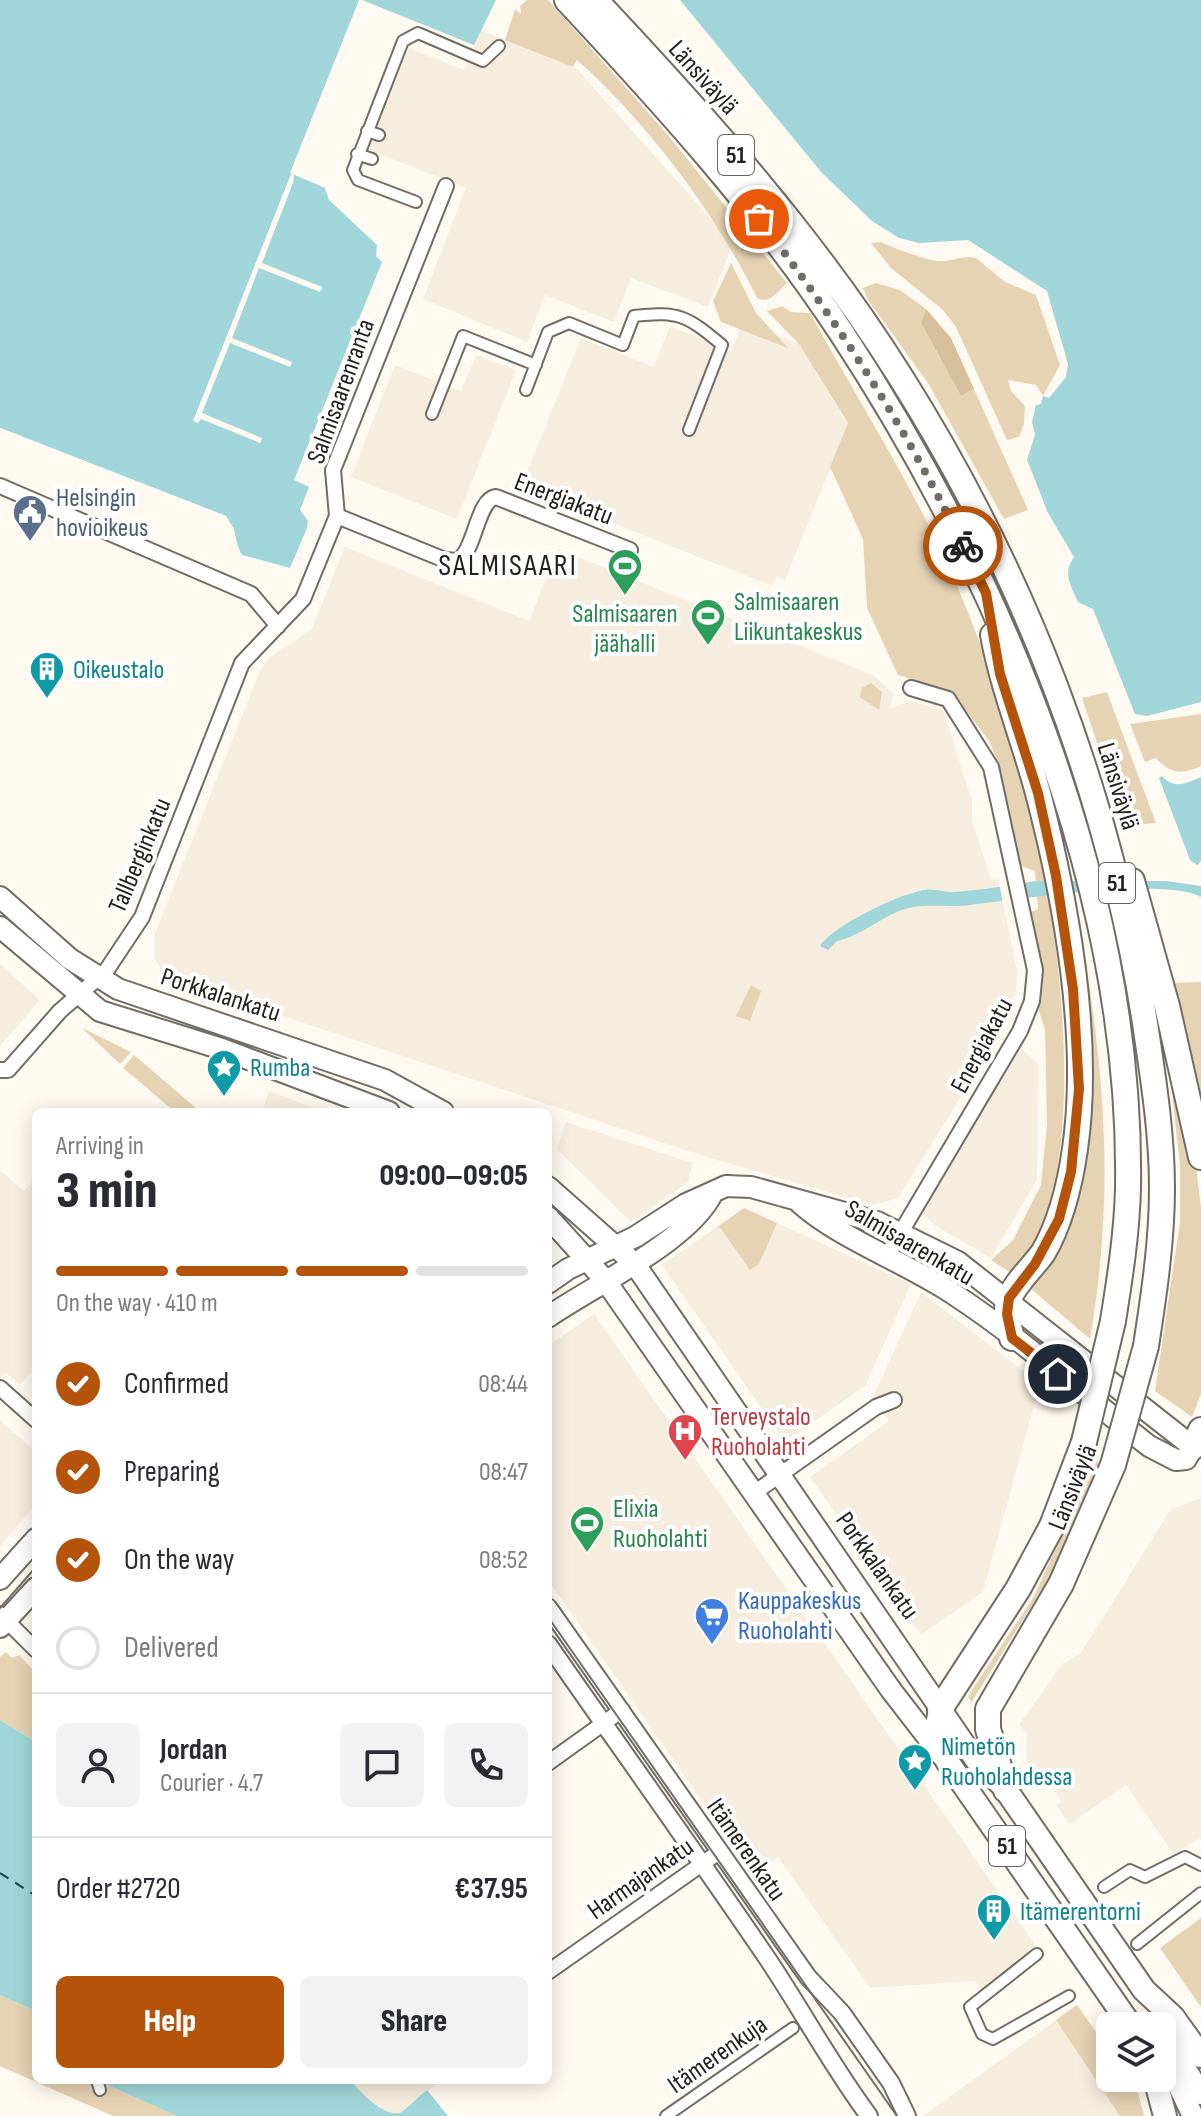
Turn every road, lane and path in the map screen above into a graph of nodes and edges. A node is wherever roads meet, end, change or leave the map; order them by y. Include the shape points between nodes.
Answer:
1 (567, 0) edge
2 (595, 0) edge
3 (499, 46) dead end
4 (367, 131) junction
5 (379, 135) dead end
6 (357, 154) junction
7 (372, 159) dead end
8 (446, 186) dead end
9 (416, 202) dead end
10 (536, 365) junction
11 (526, 390) dead end
12 (432, 414) dead end
13 (689, 430) dead end
14 (0, 486) edge
15 (337, 516) junction
16 (630, 550) dead end
17 (986, 593) junction
18 (278, 626) junction
19 (911, 688) dead end
20 (1062, 700) junction
21 (0, 897) edge
22 (0, 927) edge
23 (98, 978) junction
24 (78, 996) junction
25 (0, 1070) edge
26 (378, 1108) edge
27 (436, 1108) edge
28 (1201, 1157) edge
29 (552, 1190) edge
30 (712, 1194) junction
31 (800, 1203) junction
32 (552, 1221) edge
33 (901, 1231) junction
34 (616, 1245) junction
35 (888, 1254) junction
36 (588, 1259) junction
37 (634, 1263) junction
38 (605, 1280) junction
39 (552, 1281) edge
40 (1009, 1298) junction
41 (552, 1314) edge
42 (1012, 1338) junction
43 (0, 1388) edge
44 (894, 1400) dead end
45 (32, 1416) edge
46 (1197, 1438) edge
47 (780, 1474) junction
48 (754, 1493) junction
49 (32, 1543) edge
50 (0, 1579) edge
51 (32, 1592) edge
52 (552, 1613) edge
53 (2, 1620) edge
54 (32, 1646) edge
55 (552, 1650) edge
56 (940, 1709) junction
57 (622, 1710) junction
58 (603, 1723) junction
59 (552, 1760) edge
60 (947, 1761) junction
61 (1006, 1790) junction
62 (719, 1852) junction
63 (702, 1864) junction
64 (1201, 1865) edge
65 (1104, 1887) dead end
66 (1201, 1893) edge
67 (1137, 1944) dead end
68 (1037, 1954) dead end
69 (552, 1969) edge
70 (1144, 1990) junction
71 (1069, 1996) dead end
72 (1121, 2012) edge
73 (1154, 2012) edge
74 (793, 2028) dead end
75 (1176, 2053) edge
76 (1201, 2056) edge
77 (1176, 2088) edge
78 (1159, 2092) edge
79 (1201, 2094) edge
80 (666, 2116) edge
81 (869, 2116) edge
82 (907, 2116) edge
83 (1165, 2116) edge
84 (1193, 2116) edge

1 - 17 highway, Länsiväylä / 51 via 686,129 840,330 914,450
2 - 20 highway, Länsiväylä / 51 via 759,182 899,373 975,505
3 - 4 street via 483,61 418,33 403,41
4 - 5 street
4 - 6 street
6 - 7 street
6 - 9 street via 353,170 358,180
8 - 15 street, Salmisaarenranta via 333,470
10 - 11 street
10 - 12 street via 463,336
10 - 13 street via 548,332 569,323 623,345 634,316 671,312 722,345
14 - 18 street via 251,594
15 - 16 street, Energiakatu via 458,561 466,554 486,503 496,497
15 - 18 street, Salmisaarenranta via 303,599
17 - 40 highway via 1000,674 1038,793 1056,876 1078,1051 1075,1148 1062,1208 1045,1248
17 - 56 highway, Länsiväylä / 51, bridge via 1036,710 1082,858 1113,1002 1128,1190 1113,1321 1084,1442 1052,1526
18 - 23 street, Tallberginkatu via 242,663 142,917
19 - 33 street, Energiakatu via 948,699 991,767 1035,970 1028,1014
20 - 28 highway via 1108,805 1136,894
20 - 61 highway, Länsiväylä / 51, bridge via 1109,850 1135,968 1152,1071 1162,1190 1146,1346 1113,1465 1061,1584 988,1709 988,1729
21 - 23 main road, Porkkalankatu
22 - 24 main road, Porkkalankatu
23 - 24 street, Tallberginkatu
23 - 27 main road, Porkkalankatu via 135,996 385,1080
24 - 25 street, Tallberginkatu via 8,1070
24 - 26 main road, Porkkalankatu via 100,1011 222,1049
29 - 34 main road, Porkkalankatu
30 - 31 main road, Salmisaarenkatu via 741,1185
30 - 34 main road, Salmisaarenkatu
30 - 37 main road via 702,1214
31 - 33 main road, Salmisaarenkatu
31 - 35 main road, Salmisaarenkatu via 820,1221
32 - 36 main road
33 - 35 street, Energiakatu
33 - 40 main road, Salmisaarenkatu
34 - 36 main road, Salmisaarenkatu
34 - 37 main road, Porkkalankatu
35 - 42 main road, Salmisaarenkatu
36 - 38 main road
36 - 39 main road, Salmisaarenkatu
37 - 38 main road
37 - 47 main road, Porkkalankatu
38 - 41 main road
38 - 48 main road
40 - 42 highway
40 - 46 main road, Salmisaarenkatu
42 - 46 main road, Salmisaarenkatu via 1149,1446 1176,1460 1186,1459
43 - 45 street
44 - 47 street
47 - 48 street
47 - 56 main road, Porkkalankatu
48 - 60 main road
49 - 50 main road
51 - 53 main road
52 - 57 street, Itämerenkatu
53 - 54 street
55 - 58 street, Itämerenkatu
56 - 60 main road, 51 via 936,1732
56 - 61 main road, Porkkalankatu via 977,1762
57 - 58 street
57 - 62 street, Itämerenkatu
58 - 59 street
58 - 63 street, Itämerenkatu
60 - 72 main road, 51
61 - 70 main road, Porkkalankatu / 51
62 - 63 street, Harmajankatu
62 - 82 street, Itämerenkatu via 808,1977 842,2013 891,2083
63 - 69 street, Harmajankatu
63 - 81 street, Itämerenkatu
64 - 65 street via 1185,1857 1145,1877 1130,1870
66 - 67 street
68 - 71 street via 970,2007 982,2034 993,2039
70 - 73 main road, Porkkalankatu / 51
70 - 76 main road, Porkkalankatu via 1173,2017
74 - 80 street, Itämerenkuja
75 - 79 main road, Porkkalankatu / 51
77 - 84 main road
78 - 83 main road

